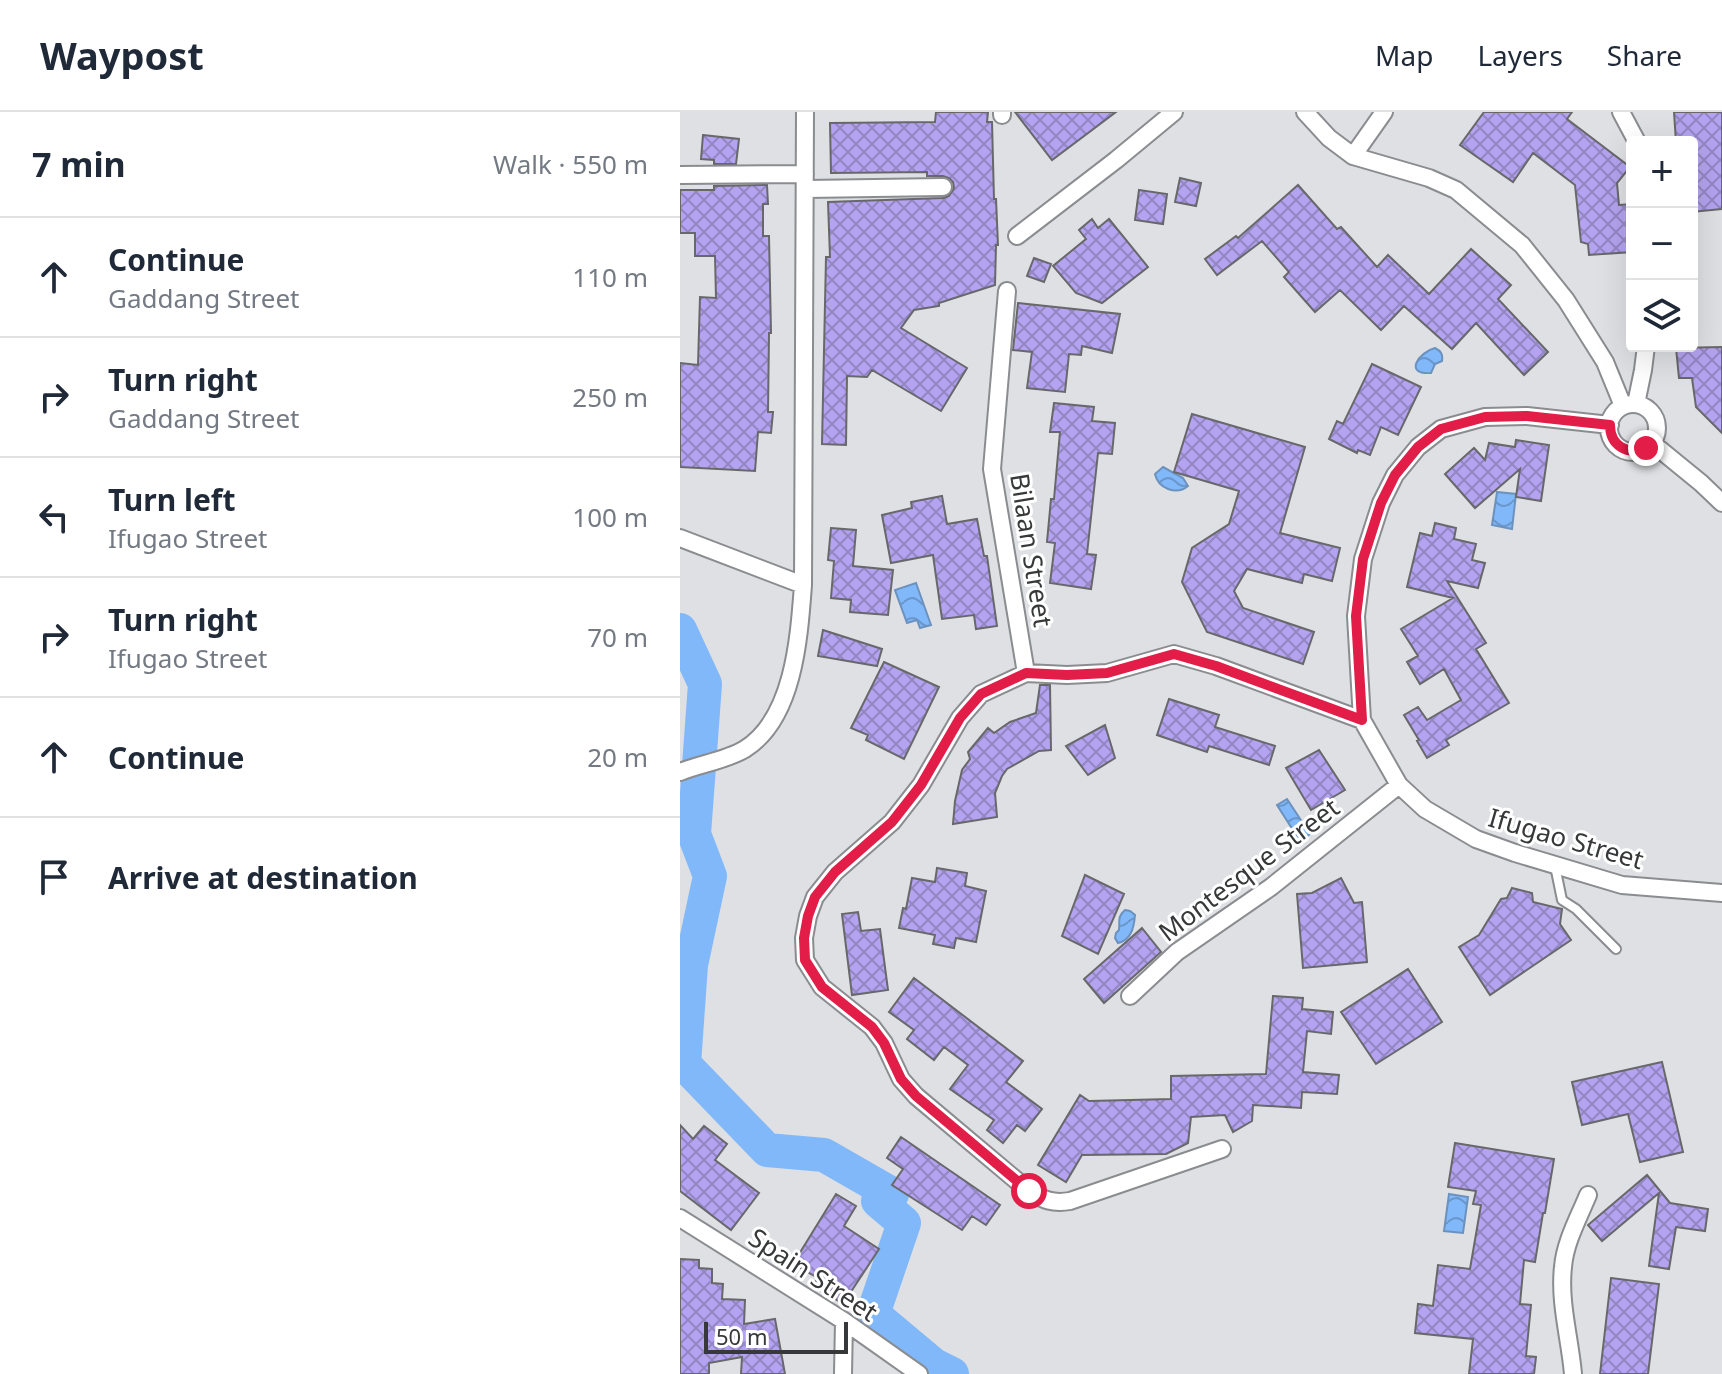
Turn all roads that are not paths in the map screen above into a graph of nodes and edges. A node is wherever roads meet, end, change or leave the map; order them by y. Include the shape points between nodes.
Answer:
1 (805, 112) edge
2 (1174, 112) edge
3 (1305, 112) edge
4 (1384, 112) edge
5 (1621, 112) edge
6 (1634, 136) edge
7 (1353, 156) junction
8 (680, 175) edge
9 (805, 181) junction
10 (943, 187) dead end
11 (1017, 236) dead end
12 (1007, 291) dead end
13 (1645, 352) edge
14 (1630, 405) junction
15 (1610, 425) junction
16 (1652, 443) junction
17 (1722, 503) edge
18 (680, 538) edge
19 (803, 585) junction
20 (1026, 673) junction
21 (1362, 720) junction
22 (686, 769) edge
23 (1399, 785) junction
24 (1555, 866) junction
25 (1722, 893) edge
26 (1616, 949) dead end
27 (1130, 996) dead end
28 (1222, 1149) dead end
29 (1588, 1195) dead end
30 (680, 1218) edge
31 (844, 1321) junction
32 (843, 1374) edge
33 (919, 1374) edge
34 (1573, 1374) edge

1 - 9 street
2 - 11 street
3 - 7 street
4 - 7 street
5 - 6 street
7 - 14 street via 1456,190 1522,245 1566,300
8 - 9 street
9 - 10 street
9 - 19 street
12 - 20 street, Bilaan Street via 992,469
13 - 14 street
14 - 15 street via 1617,410
14 - 16 street via 1649,410 1657,422
15 - 16 street via 1613,439 1624,449 1639,451
15 - 21 street, Ifugao Street via 1485,417 1441,429 1418,447 1381,503 1363,559 1356,616
16 - 17 street
18 - 19 street
19 - 22 street via 797,651 776,717 741,752
20 - 21 street via 1107,673 1174,654
20 - 28 street via 981,694 892,822 815,897 804,938 805,960 822,987 872,1027 916,1096 1043,1200 1070,1201
21 - 23 street, Ifugao Street
23 - 24 street, Ifugao Street via 1425,809 1476,839
23 - 27 street, Montesque Street via 1271,887 1177,952
24 - 25 street, Ifugao Street via 1622,885
24 - 26 lane via 1562,900
29 - 34 street via 1563,1265
30 - 31 street, Spain Street
31 - 32 street
31 - 33 street, Spain Street

